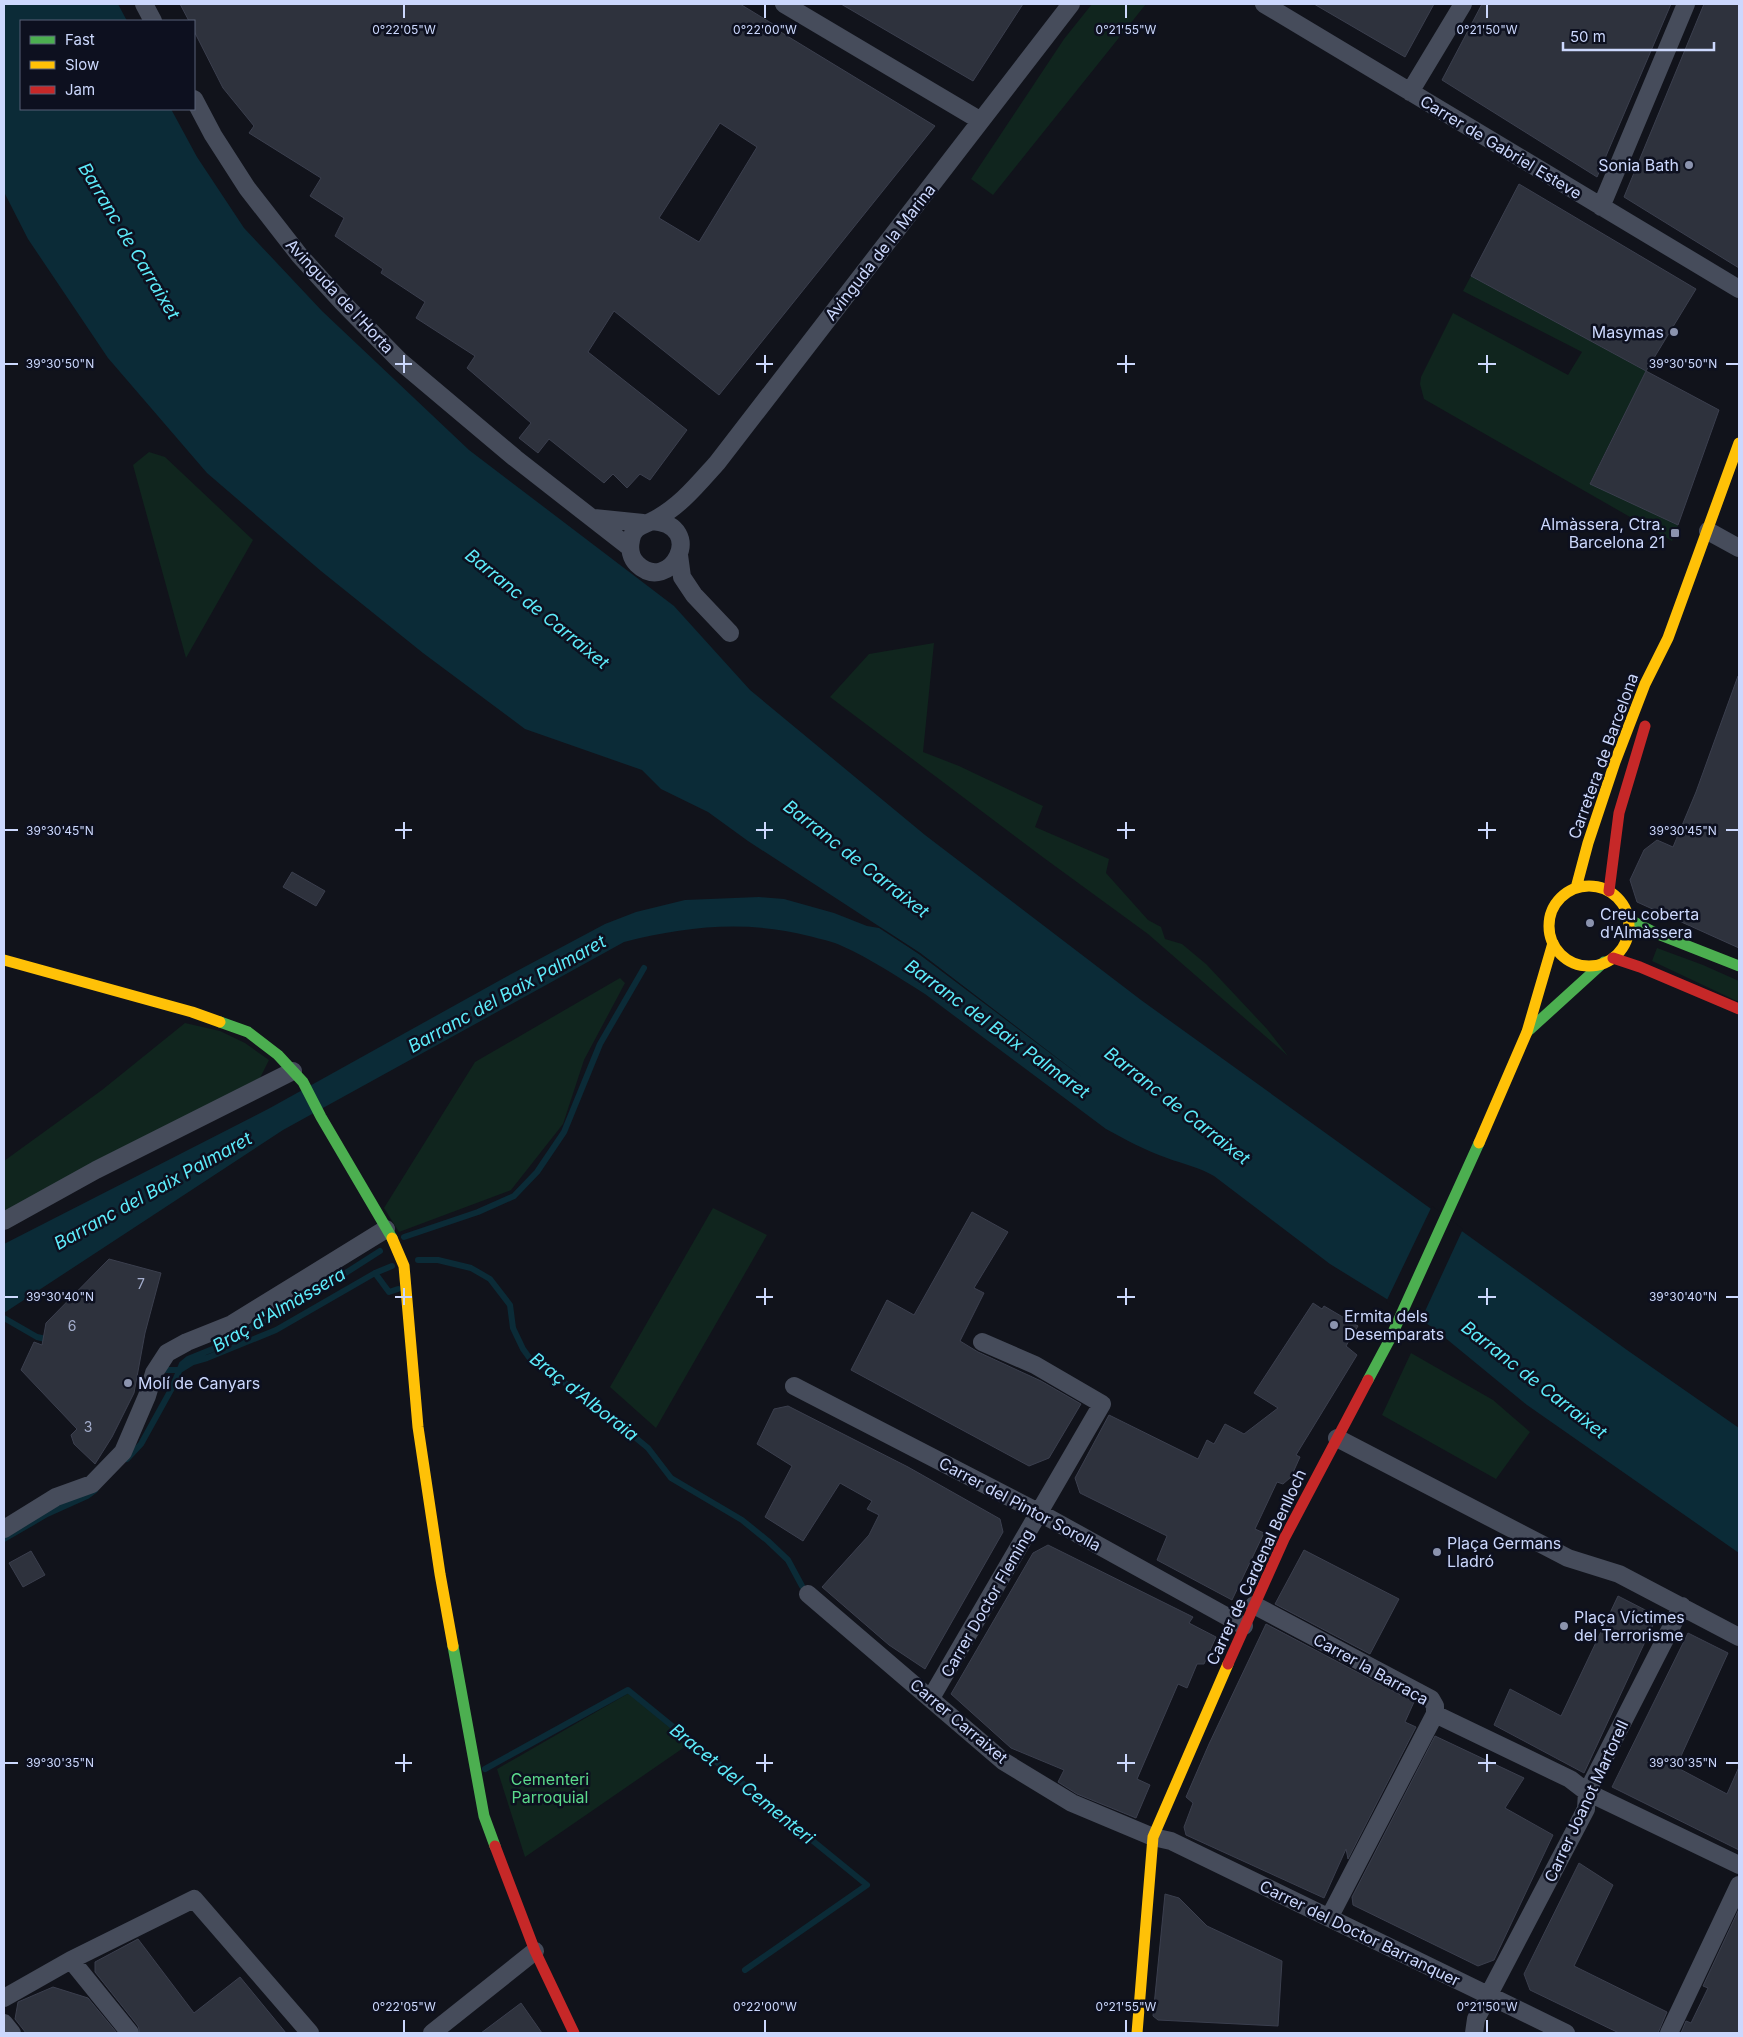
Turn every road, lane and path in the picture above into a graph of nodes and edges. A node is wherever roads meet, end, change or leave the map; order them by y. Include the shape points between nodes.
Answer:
1 (144, 4) edge
2 (784, 4) edge
3 (1071, 4) edge
4 (1264, 4) edge
5 (1463, 4) edge
6 (1686, 4) edge
7 (152, 20) edge
8 (1410, 92) junction
9 (195, 101) edge
10 (981, 121) junction
11 (1601, 207) junction
12 (1739, 289) edge
13 (1739, 443) edge
14 (686, 498) junction
15 (593, 518) junction
16 (648, 522) junction
17 (1708, 531) junction
18 (678, 536) junction
19 (630, 547) junction
20 (1739, 548) edge
21 (679, 555) junction
22 (656, 572) junction
23 (694, 595) junction
24 (730, 632) dead end
25 (1668, 638) junction
26 (1656, 689) dead end
27 (1648, 718) dead end
28 (1576, 888) junction
29 (1609, 891) junction
30 (1628, 919) junction
31 (1553, 943) junction
32 (4, 960) edge
33 (1609, 960) junction
34 (1739, 966) edge
35 (1739, 1009) edge
36 (1526, 1032) junction
37 (298, 1076) junction
38 (4, 1221) edge
39 (389, 1234) junction
40 (982, 1342) dead end
41 (794, 1386) dead end
42 (1337, 1438) junction
43 (1040, 1513) junction
44 (4, 1529) edge
45 (808, 1594) dead end
46 (1254, 1605) junction
47 (1682, 1606) junction
48 (1244, 1626) junction
49 (1739, 1637) edge
50 (931, 1698) junction
51 (1435, 1714) junction
52 (1587, 1792) junction
53 (1153, 1837) junction
54 (1739, 1865) edge
55 (1739, 1885) edge
56 (1329, 1918) junction
57 (534, 1950) junction
58 (71, 1960) junction
59 (1489, 1995) junction
60 (4, 1998) edge
61 (4, 2023) edge
62 (12, 2033) edge
63 (130, 2033) edge
64 (310, 2033) edge
65 (432, 2033) edge
66 (574, 2033) edge
67 (1137, 2033) edge
68 (1474, 2033) edge
69 (1566, 2033) edge
70 (1669, 2033) edge

1 - 7 street
2 - 10 street
3 - 10 street, Avinguda de la Marina
4 - 8 street, Carrer de Gabriel Esteve
5 - 8 street
6 - 11 street
8 - 11 street, Carrer de Gabriel Esteve
9 - 15 street, Avinguda de l'Horta via 247,188 300,256 342,302 401,362 514,458
10 - 14 street, Avinguda de la Marina via 717,463
11 - 12 street, Carrer de Gabriel Esteve
13 - 17 main road, Carretera de Barcelona
14 - 16 street, Avinguda de la Marina
14 - 18 street, Avinguda de la Marina
15 - 16 street
15 - 19 street, Avinguda de l'Horta
16 - 18 street via 662,521
16 - 19 street via 636,529
17 - 20 street
17 - 25 main road, Carretera de Barcelona
18 - 21 street
19 - 22 street via 636,564
21 - 22 street via 671,566
21 - 23 street via 682,578
22 - 23 street
23 - 24 street
25 - 26 main road, Carretera de Barcelona
25 - 28 main road, Carretera de Barcelona via 1645,684 1615,762
27 - 29 main road, Carretera de Barcelona via 1619,814
28 - 29 main road via 1599,887
28 - 31 main road via 1565,894 1554,907 1550,920
29 - 30 main road via 1621,902
30 - 33 main road via 1628,935 1623,947
30 - 34 main road
31 - 33 main road via 1563,956 1575,962 1588,965
31 - 36 main road
32 - 37 main road via 192,1012 248,1032 278,1054
33 - 35 main road via 1640,967
33 - 36 main road
36 - 42 main road, Carrer de Cardenal Benlloch via 1452,1206 1400,1317
37 - 38 street via 96,1170
37 - 39 main road
39 - 44 street via 232,1324 167,1353 154,1373 123,1452 92,1484 56,1497
39 - 57 main road via 404,1266 418,1427 440,1574 484,1816
40 - 43 street, Carrer Doctor Fleming via 1035,1365 1102,1404
41 - 43 street, Carrer del Pintor Sorolla
42 - 46 main road, Carrer de Cardenal Benlloch via 1284,1539
42 - 47 street via 1568,1558 1619,1574
43 - 48 street, Carrer del Pintor Sorolla
43 - 50 street, Carrer Doctor Fleming
45 - 50 street, Carrer Carraixet
46 - 48 main road, Carrer de Cardenal Benlloch
46 - 51 street, Carrer la Barraca via 1431,1699
47 - 49 street
47 - 52 street, Carrer Joanot Martorell
48 - 53 main road, Carrer de Cardenal Benlloch
50 - 53 street, Carrer Carraixet via 1003,1760 1072,1804
51 - 52 street, Carrer la Barraca via 1570,1779
51 - 56 street
52 - 54 street, Carrer la Barraca
52 - 59 street, Carrer Joanot Martorell via 1586,1809
53 - 56 street, Carrer del Doctor Barranquer via 1171,1841
53 - 67 main road, Carrer de Cardenal Benlloch
55 - 70 street
56 - 59 street, Carrer del Doctor Barranquer
57 - 65 street
57 - 66 main road
58 - 60 street
58 - 63 street
58 - 64 street via 194,1899
59 - 68 street, Carrer Joanot Martorell via 1476,2019
59 - 69 street, Carrer del Doctor Barranquer
61 - 62 street

